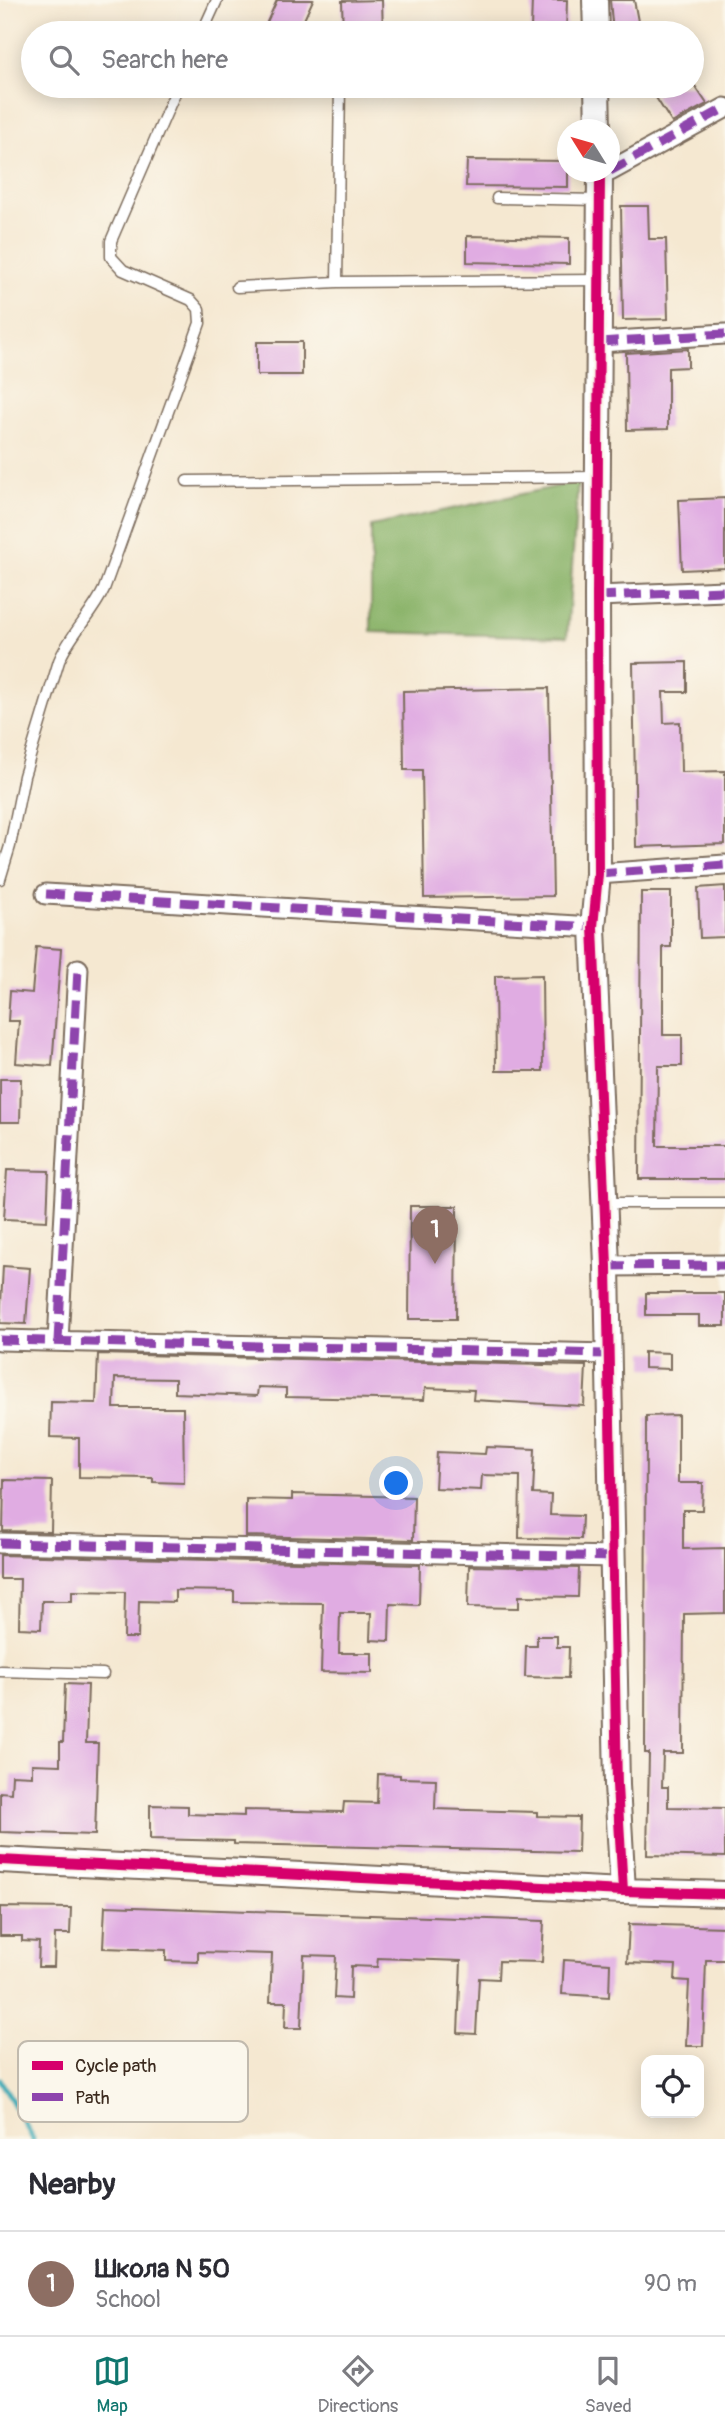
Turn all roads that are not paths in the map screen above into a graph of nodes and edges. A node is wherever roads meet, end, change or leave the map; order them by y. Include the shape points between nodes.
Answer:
1 (217, 0) edge
2 (595, 0) edge
3 (207, 21) edge
4 (596, 21) edge
5 (173, 98) edge
6 (340, 98) edge
7 (597, 98) edge
8 (725, 108) edge
9 (598, 119) edge
10 (620, 168) edge
11 (582, 182) edge
12 (603, 182) edge
13 (497, 198) dead end
14 (600, 280) junction
15 (337, 282) junction
16 (237, 287) dead end
17 (725, 334) edge
18 (600, 342) junction
19 (597, 477) junction
20 (187, 481) dead end
21 (725, 592) edge
22 (597, 596) junction
23 (725, 865) edge
24 (598, 874) junction
25 (0, 879) edge
26 (46, 894) dead end
27 (593, 927) junction
28 (78, 969) dead end
29 (725, 1202) edge
30 (604, 1203) junction
31 (725, 1265) edge
32 (607, 1266) junction
33 (0, 1340) edge
34 (58, 1341) junction
35 (609, 1354) junction
36 (0, 1543) edge
37 (613, 1558) junction
38 (0, 1671) edge
39 (103, 1674) dead end
40 (0, 1860) edge
41 (623, 1891) junction
42 (725, 1894) edge

1 - 3 lane
2 - 4 street
5 - 25 lane via 111,241 111,257 123,270 191,300 199,309 200,323 104,589 64,647 24,776
6 - 15 lane
7 - 9 street
8 - 10 street
11 - 13 lane
12 - 14 street
14 - 15 lane
14 - 18 street
15 - 16 lane
17 - 18 street
18 - 19 street
19 - 20 lane
19 - 22 street
21 - 22 street
22 - 24 street
23 - 24 street
24 - 27 street
26 - 27 street
27 - 30 street
28 - 34 street
29 - 30 lane
30 - 32 street
31 - 32 street
32 - 35 street
33 - 34 street
34 - 35 street
35 - 37 street
36 - 37 street
37 - 41 street
38 - 39 lane
40 - 41 street
41 - 42 street

